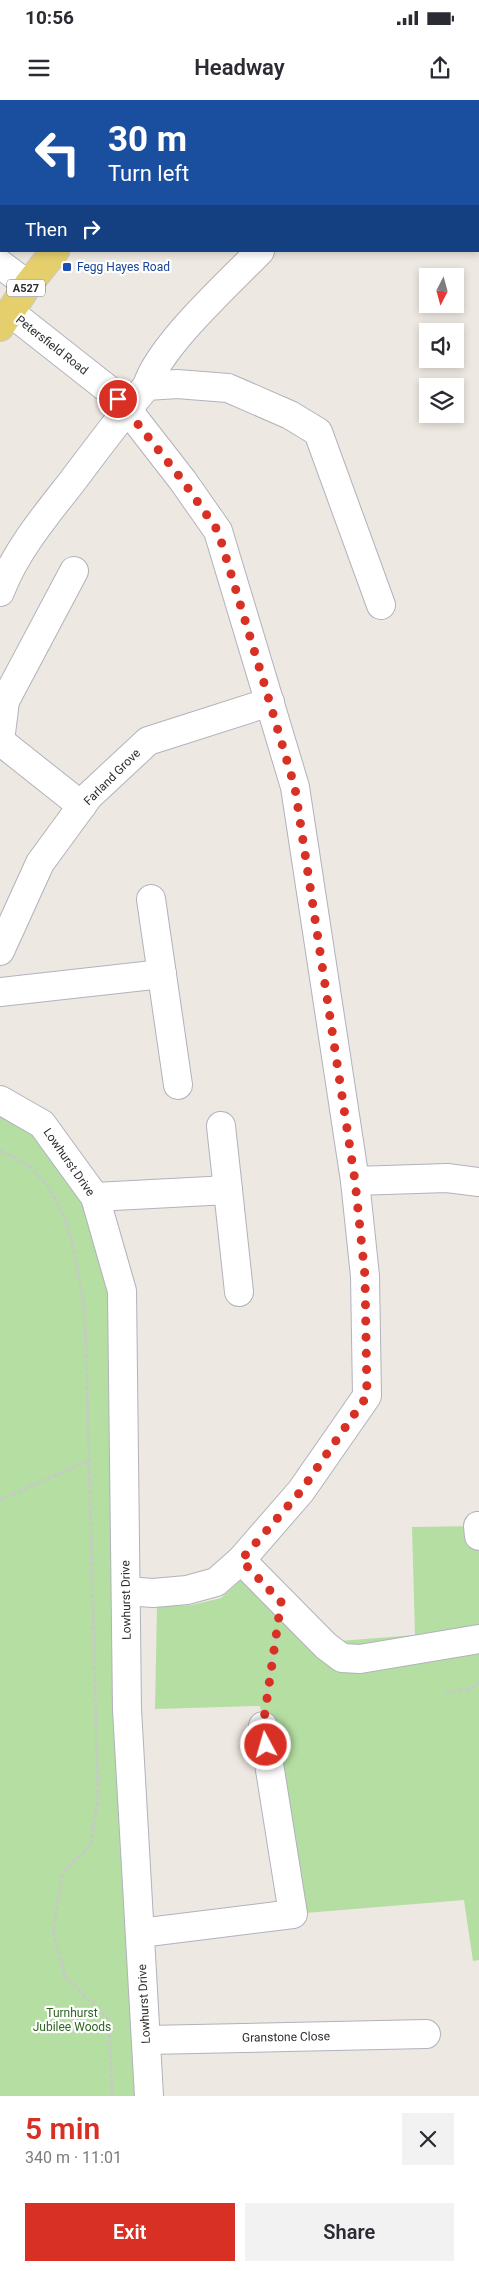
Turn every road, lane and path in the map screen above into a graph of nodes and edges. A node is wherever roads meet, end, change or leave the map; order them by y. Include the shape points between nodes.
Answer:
1 (54, 252) edge
2 (259, 252) edge
3 (0, 264) edge
4 (28, 285) junction
5 (5, 319) edge
6 (147, 386) junction
7 (127, 409) junction
8 (74, 571) dead end
9 (0, 592) edge
10 (381, 605) dead end
11 (270, 702) junction
12 (82, 806) junction
13 (151, 899) dead end
14 (0, 952) edge
15 (162, 974) junction
16 (0, 992) edge
17 (178, 1085) dead end
18 (0, 1100) edge
19 (221, 1126) dead end
20 (0, 1151) edge
21 (355, 1181) junction
22 (479, 1182) edge
23 (228, 1190) junction
24 (95, 1197) junction
25 (239, 1292) dead end
26 (89, 1460) junction
27 (0, 1500) edge
28 (241, 1560) junction
29 (126, 1591) junction
30 (281, 1602) junction
31 (479, 1639) edge
32 (479, 1682) edge
33 (446, 1694) dead end
34 (263, 1726) joint
35 (140, 1933) junction
36 (426, 2034) dead end
37 (146, 2040) junction
38 (112, 2096) edge
39 (149, 2096) edge

1 - 4 main road, A527
2 - 6 street via 193,320 151,372
3 - 4 street
4 - 5 main road, A527
5 - 7 street, Petersfield Road via 109,390
6 - 7 street
6 - 10 street via 177,384 228,388 290,415 318,432
7 - 9 street via 44,517 7,573
7 - 11 street, Petersfield Road via 218,531
8 - 12 street via 5,701 0,741
11 - 12 street, Farland Grove via 148,742
11 - 21 street, Petersfield Road via 295,788
12 - 14 street, Farland Grove via 40,863
13 - 15 street
15 - 16 street
15 - 17 street
18 - 24 street, Lowhurst Drive via 42,1124
19 - 23 street
20 - 26 path via 18,1157 41,1178 66,1218 85,1316
21 - 22 street via 447,1178
21 - 28 street, Petersfield Road via 365,1276 367,1396 301,1491
23 - 24 street
23 - 25 street
24 - 29 street, Lowhurst Drive via 122,1291
26 - 27 path
26 - 38 path via 98,1797 92,1845 64,1872 53,1931 65,1977 109,2020
28 - 29 street, Petersfield Road via 216,1582 187,1590
28 - 30 street
29 - 35 street, Lowhurst Drive via 127,1709
30 - 31 street via 342,1658 360,1659
30 - 34 path
32 - 33 path via 470,1688
34 - 35 street via 293,1914
35 - 37 street, Lowhurst Drive
36 - 37 street, Granstone Close
37 - 39 street, Lowhurst Drive

